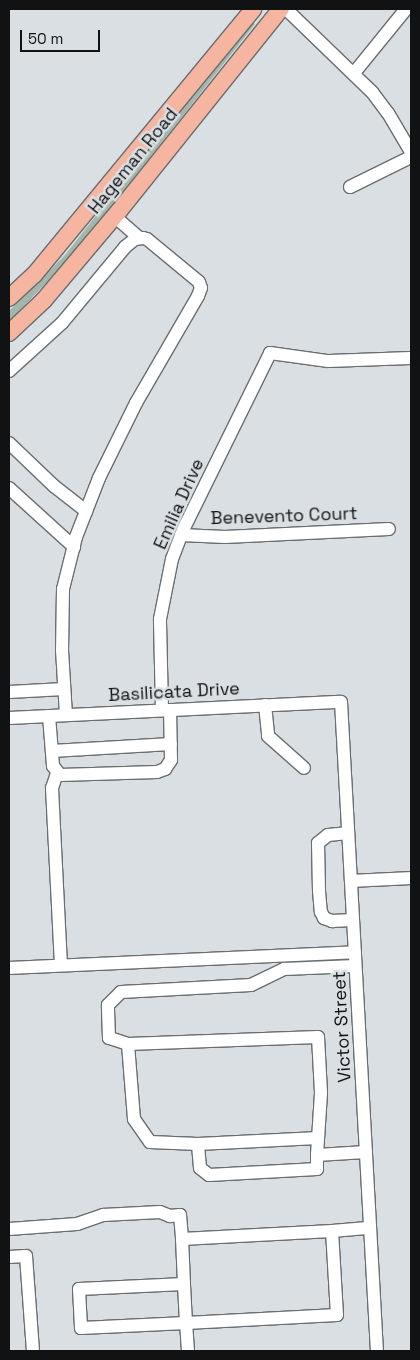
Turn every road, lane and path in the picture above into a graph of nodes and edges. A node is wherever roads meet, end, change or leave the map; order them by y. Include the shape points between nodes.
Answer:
1 (252, 9) edge
2 (282, 9) edge
3 (286, 9) edge
4 (406, 9) edge
5 (354, 73) junction
6 (411, 152) edge
7 (411, 157) edge
8 (350, 187) dead end
9 (114, 216) junction
10 (139, 238) junction
11 (9, 298) edge
12 (9, 333) edge
13 (411, 358) edge
14 (9, 370) edge
15 (9, 443) edge
16 (9, 488) edge
17 (86, 511) junction
18 (389, 529) dead end
19 (181, 535) junction
20 (74, 547) junction
21 (64, 689) junction
22 (9, 692) edge
23 (341, 702) joint
24 (265, 705) junction
25 (166, 710) junction
26 (66, 715) junction
27 (49, 716) junction
28 (9, 718) edge
29 (171, 744) junction
30 (52, 751) junction
31 (304, 768) dead end
32 (57, 773) junction
33 (348, 833) junction
34 (411, 878) edge
35 (351, 881) junction
36 (353, 920) junction
37 (355, 952) junction
38 (61, 965) junction
39 (356, 966) junction
40 (9, 968) edge
41 (128, 1044) junction
42 (318, 1138) junction
43 (198, 1144) junction
44 (366, 1152) junction
45 (317, 1155) junction
46 (9, 1228) edge
47 (370, 1228) junction
48 (332, 1231) junction
49 (182, 1238) junction
50 (9, 1258) edge
51 (184, 1284) junction
52 (186, 1324) junction
53 (33, 1351) edge
54 (188, 1351) edge
55 (378, 1351) edge

1 - 11 main road, Hageman Road via 34,275
2 - 9 main road, Hageman Road
3 - 5 street
4 - 5 street
5 - 6 street via 388,113
7 - 8 street
9 - 10 street
9 - 12 main road, Hageman Road via 44,300
10 - 14 street via 125,247 62,323
10 - 17 street via 147,239 193,275 201,288 136,403
13 - 19 street, Emilia Drive via 328,360 270,353
15 - 17 street
16 - 20 street
17 - 20 street
18 - 19 street, Benevento Court via 225,537
19 - 25 street, Emilia Drive via 165,588 160,619
20 - 21 street via 63,589
21 - 22 street
21 - 26 street
23 - 24 street, Basilicata Drive
23 - 33 street, Victor Street
24 - 25 street, Basilicata Drive
24 - 31 street via 268,736
25 - 26 street, Basilicata Drive
25 - 29 street, Emilia Drive
26 - 27 street, Basilicata Drive
27 - 28 street, Basilicata Drive
27 - 30 street
29 - 30 street
29 - 32 street, Emilia Drive via 170,762 157,772 63,776
30 - 32 street
32 - 38 street via 52,788
33 - 35 street, Victor Street
33 - 36 street via 328,835 318,843 318,882 324,918
34 - 35 street
35 - 36 street, Victor Street
36 - 37 street, Victor Street
37 - 38 street
37 - 39 street, Victor Street
38 - 40 street
39 - 41 street via 284,969 251,985 121,992 108,1005 109,1038
39 - 44 street, Victor Street
41 - 42 street via 318,1037 321,1093
41 - 43 street via 134,1119 150,1142
42 - 43 street
42 - 45 street
43 - 45 street via 200,1168 209,1175 317,1170
44 - 45 street
44 - 47 street, Victor Street
46 - 49 street via 77,1224 103,1215 160,1212 180,1215
47 - 48 street
47 - 55 street, Victor Street
48 - 49 street
48 - 52 street via 337,1315
49 - 51 street
50 - 53 street via 26,1256
51 - 52 street
51 - 52 street via 78,1289 81,1328
52 - 54 street

